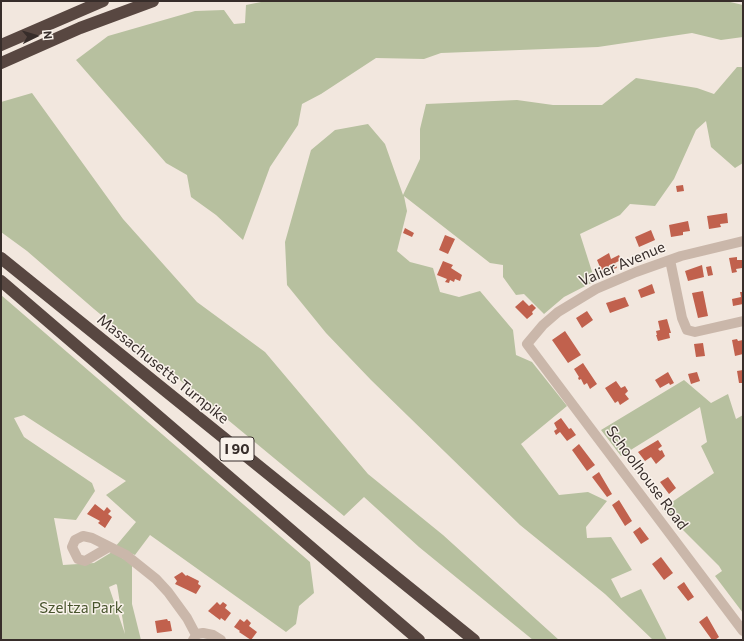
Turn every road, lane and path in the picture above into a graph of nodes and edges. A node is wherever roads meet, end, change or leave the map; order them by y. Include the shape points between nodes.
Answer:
1 (104, 1) edge
2 (154, 1) edge
3 (1, 45) edge
4 (1, 63) edge
5 (743, 240) edge
6 (1, 258) edge
7 (670, 260) junction
8 (1, 281) edge
9 (743, 321) edge
10 (527, 344) joint
11 (109, 547) dead end
12 (743, 631) edge
13 (195, 638) edge
14 (221, 640) edge
15 (419, 640) edge
16 (474, 640) edge

1 - 3 highway
2 - 4 highway via 99,20
5 - 7 street, Valier Avenue
6 - 16 highway, Massachusetts Turnpike / I 90
7 - 9 street via 682,318 687,330 695,332
7 - 10 street, Valier Avenue via 620,278 578,299 550,319
8 - 15 highway, I 90
10 - 12 street, Schoolhouse Road
11 - 13 street via 126,555 156,579 188,618
13 - 14 street via 200,633 208,633

